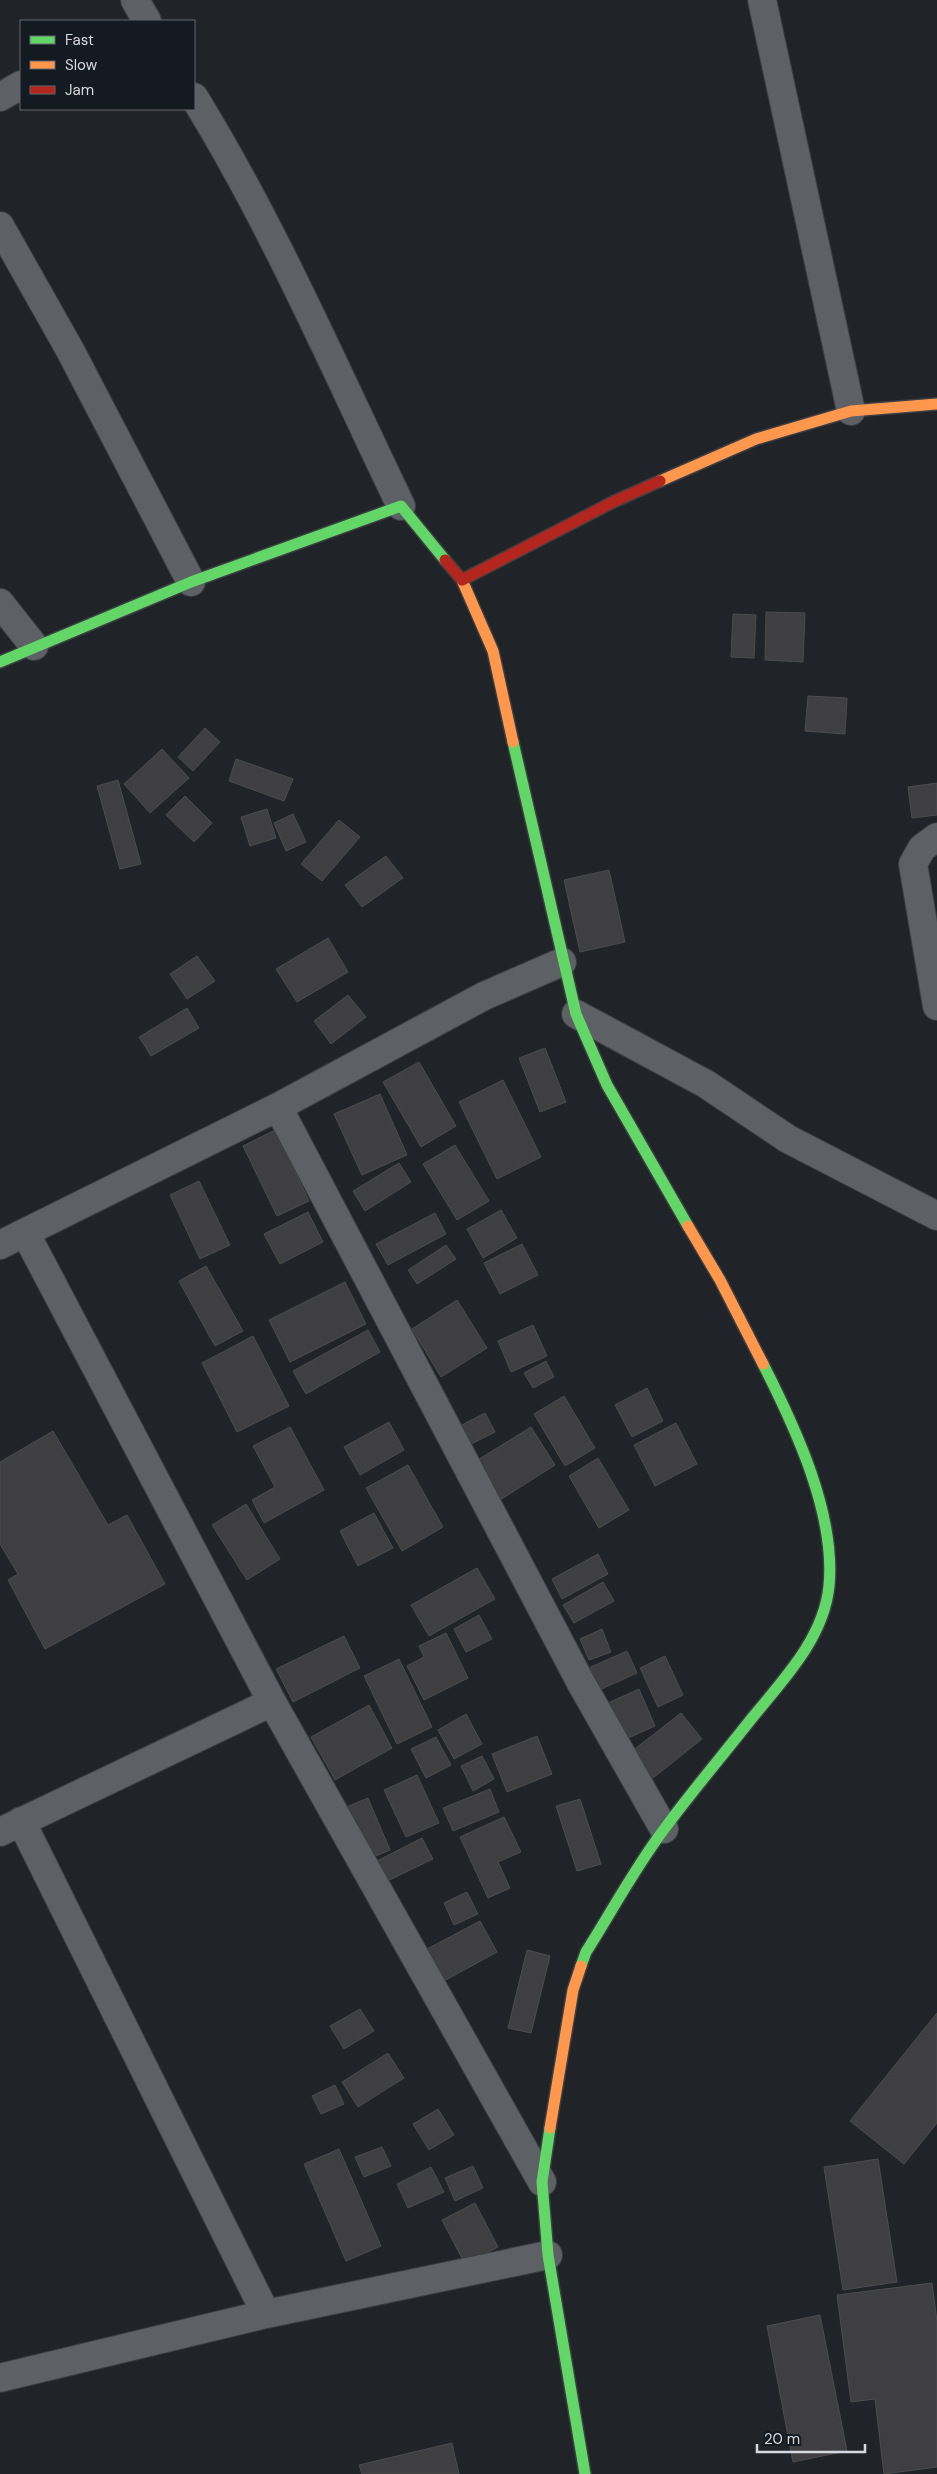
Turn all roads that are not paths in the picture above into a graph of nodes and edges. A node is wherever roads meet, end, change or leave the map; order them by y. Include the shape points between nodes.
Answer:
1 (762, 0) edge
2 (20, 86) edge
3 (0, 97) edge
4 (195, 99) edge
5 (0, 226) edge
6 (937, 404) edge
7 (851, 411) junction
8 (402, 506) junction
9 (462, 580) junction
10 (191, 582) junction
11 (0, 603) edge
12 (34, 646) junction
13 (0, 662) edge
14 (937, 837) edge
15 (562, 962) junction
16 (937, 1006) edge
17 (576, 1014) junction
18 (278, 1107) junction
19 (937, 1216) edge
20 (26, 1234) junction
21 (0, 1245) edge
22 (272, 1702) junction
23 (11, 1826) edge
24 (664, 1829) junction
25 (542, 2182) junction
26 (548, 2254) junction
27 (266, 2314) junction
28 (0, 2378) edge
29 (585, 2474) edge

1 - 7 street
2 - 3 street
4 - 8 street via 285,264
5 - 10 street via 70,350
6 - 7 street
7 - 9 street via 756,439 613,502
8 - 9 street
8 - 10 street
9 - 15 street via 493,651
10 - 12 street
11 - 12 street
12 - 13 street
14 - 16 street via 922,848 913,864
15 - 17 street
15 - 18 street via 484,996
17 - 19 street via 706,1084 788,1139
17 - 24 street via 607,1085 720,1280 772,1382 797,1439 826,1533 829,1587 822,1616 799,1660
18 - 20 street
18 - 24 street via 581,1683
20 - 21 street
20 - 22 street
22 - 23 street
22 - 25 street
23 - 27 street
24 - 25 street via 586,1952 573,1990
25 - 26 street
26 - 27 street
26 - 29 street
27 - 28 street

